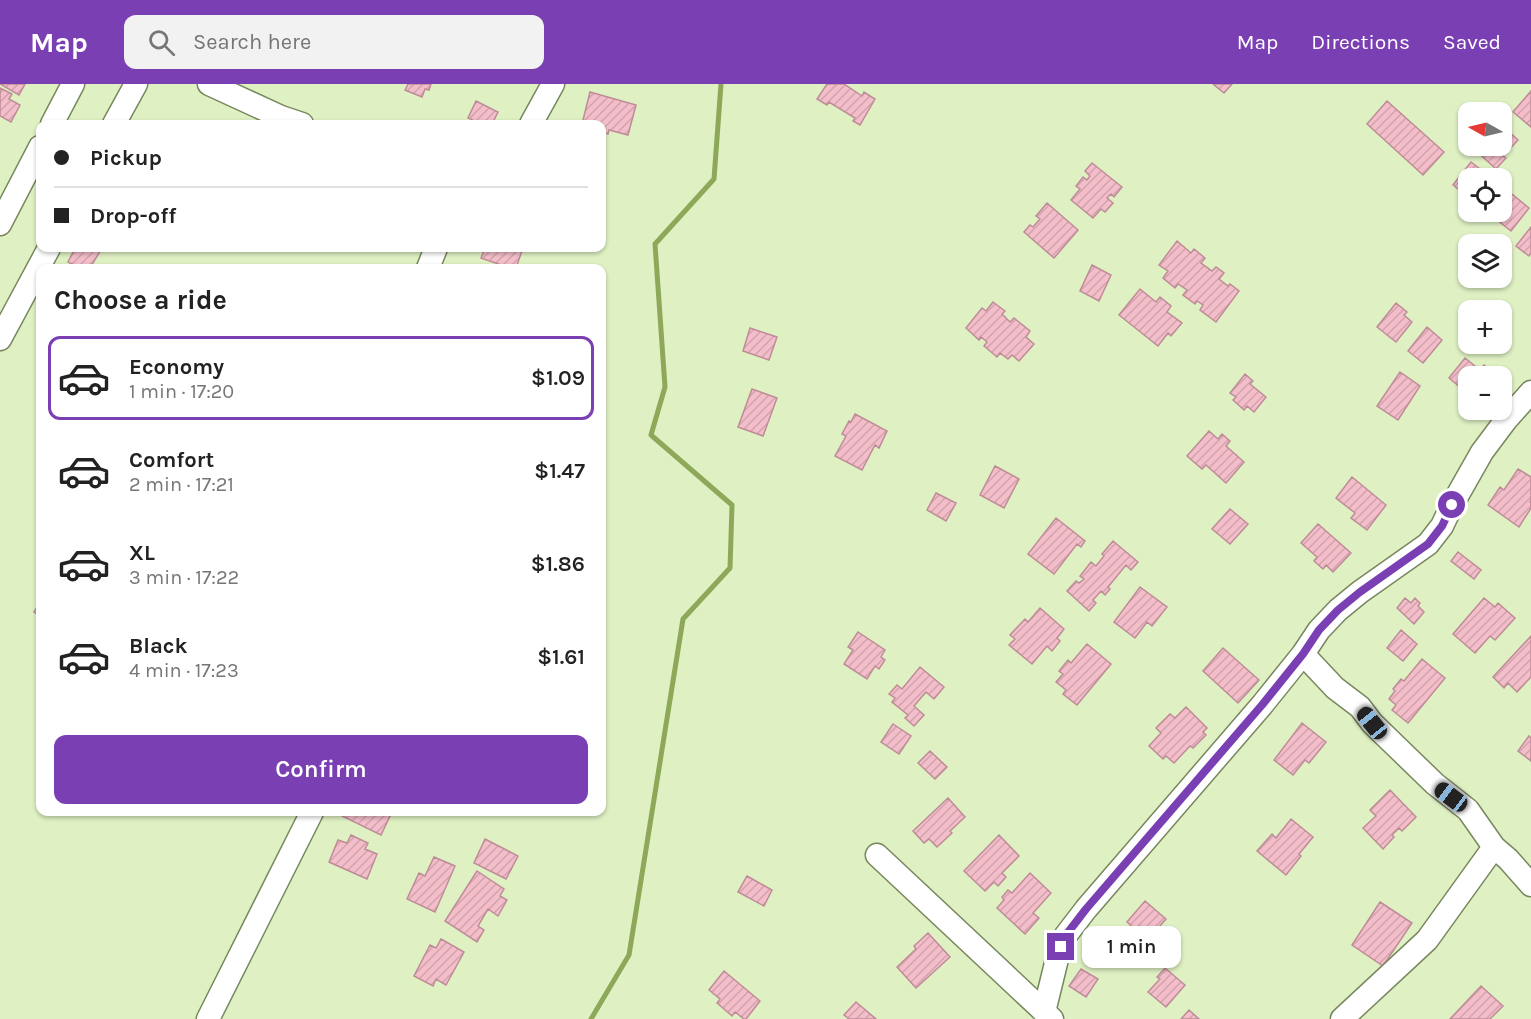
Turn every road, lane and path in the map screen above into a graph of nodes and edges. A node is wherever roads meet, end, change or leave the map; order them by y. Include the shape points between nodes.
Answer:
1 (74, 84) edge
2 (136, 84) edge
3 (208, 84) edge
4 (553, 84) edge
5 (54, 120) edge
6 (116, 120) edge
7 (290, 120) edge
8 (533, 120) edge
9 (36, 155) edge
10 (0, 224) edge
11 (36, 272) edge
12 (0, 339) edge
13 (1531, 392) edge
14 (1303, 654) junction
15 (310, 816) edge
16 (1494, 847) junction
17 (877, 855) dead end
18 (1531, 885) edge
19 (1048, 1015) edge
20 (208, 1019) edge
21 (1342, 1019) edge

1 - 5 street
2 - 6 street
3 - 7 street
4 - 8 street
9 - 10 street
11 - 12 street
13 - 14 street via 1482,452 1428,544 1338,610
14 - 16 street via 1435,784 1468,810
14 - 19 street via 1066,935 1056,959
15 - 20 street
16 - 18 street
16 - 21 street via 1427,940
17 - 19 street

